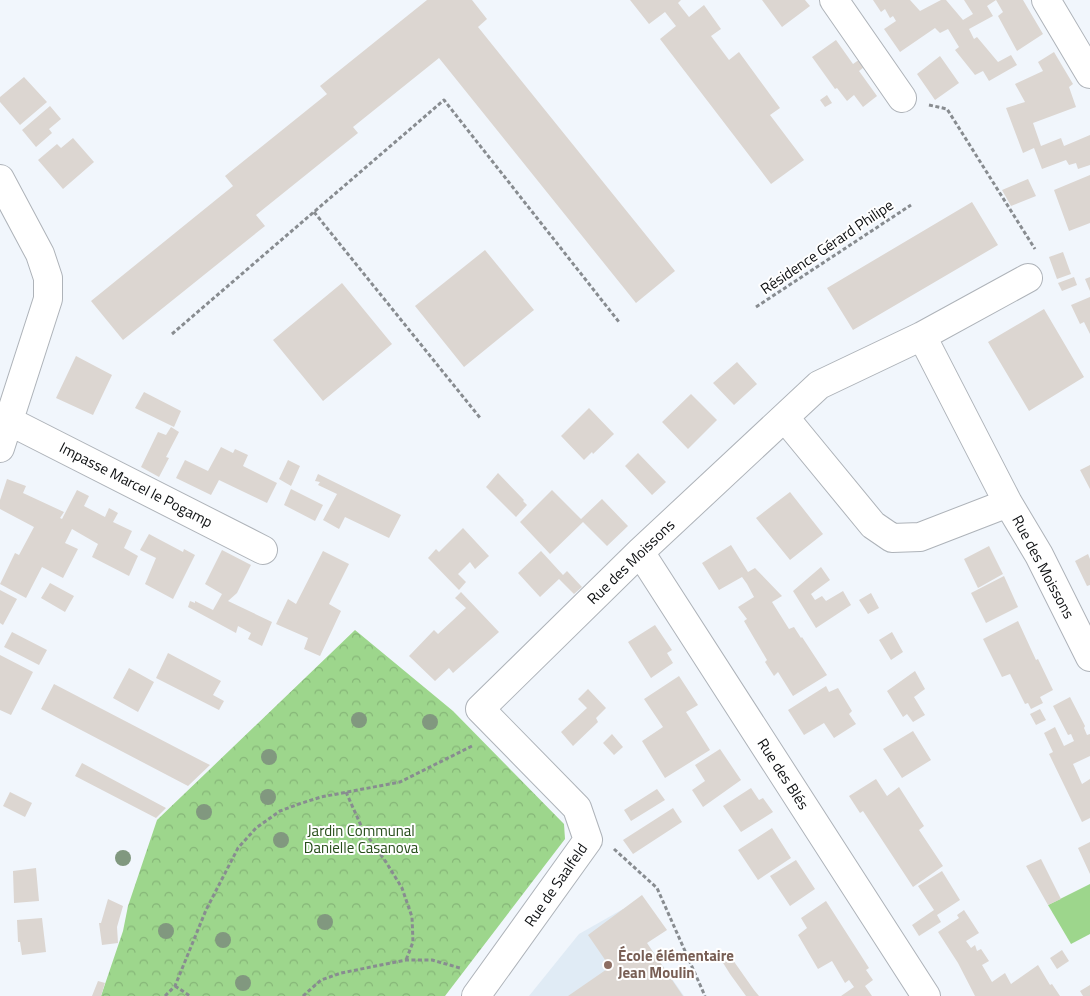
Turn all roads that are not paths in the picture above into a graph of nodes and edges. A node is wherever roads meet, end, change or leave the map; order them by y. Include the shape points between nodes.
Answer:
1 (834, 0) edge
2 (1046, 0) edge
3 (1090, 74) edge
4 (902, 98) road end
5 (0, 179) edge
6 (1028, 278) road end
7 (922, 336) junction
8 (785, 418) junction
9 (9, 421) junction
10 (0, 448) edge
11 (1008, 503) junction
12 (263, 550) dead end
13 (640, 552) junction
14 (1090, 658) edge
15 (488, 717) joint
16 (481, 990) edge
17 (926, 996) edge

1 - 4 street
2 - 3 street
5 - 9 street via 40,254 48,278 48,298
6 - 7 street, Rue des Moissons
7 - 8 street, Rue des Moissons via 819,385
7 - 11 street, Rue des Moissons
8 - 11 street, Rue des Moissons via 873,525 892,538 920,537
8 - 13 street, Rue des Moissons
9 - 10 street
9 - 12 street, Impasse Marcel le Pogamp
11 - 14 street, Rue des Moissons via 1039,556
13 - 15 street, Rue des Moissons
13 - 17 street, Rue des Blés
15 - 16 street, Rue de Saalfeld via 577,808 588,840

